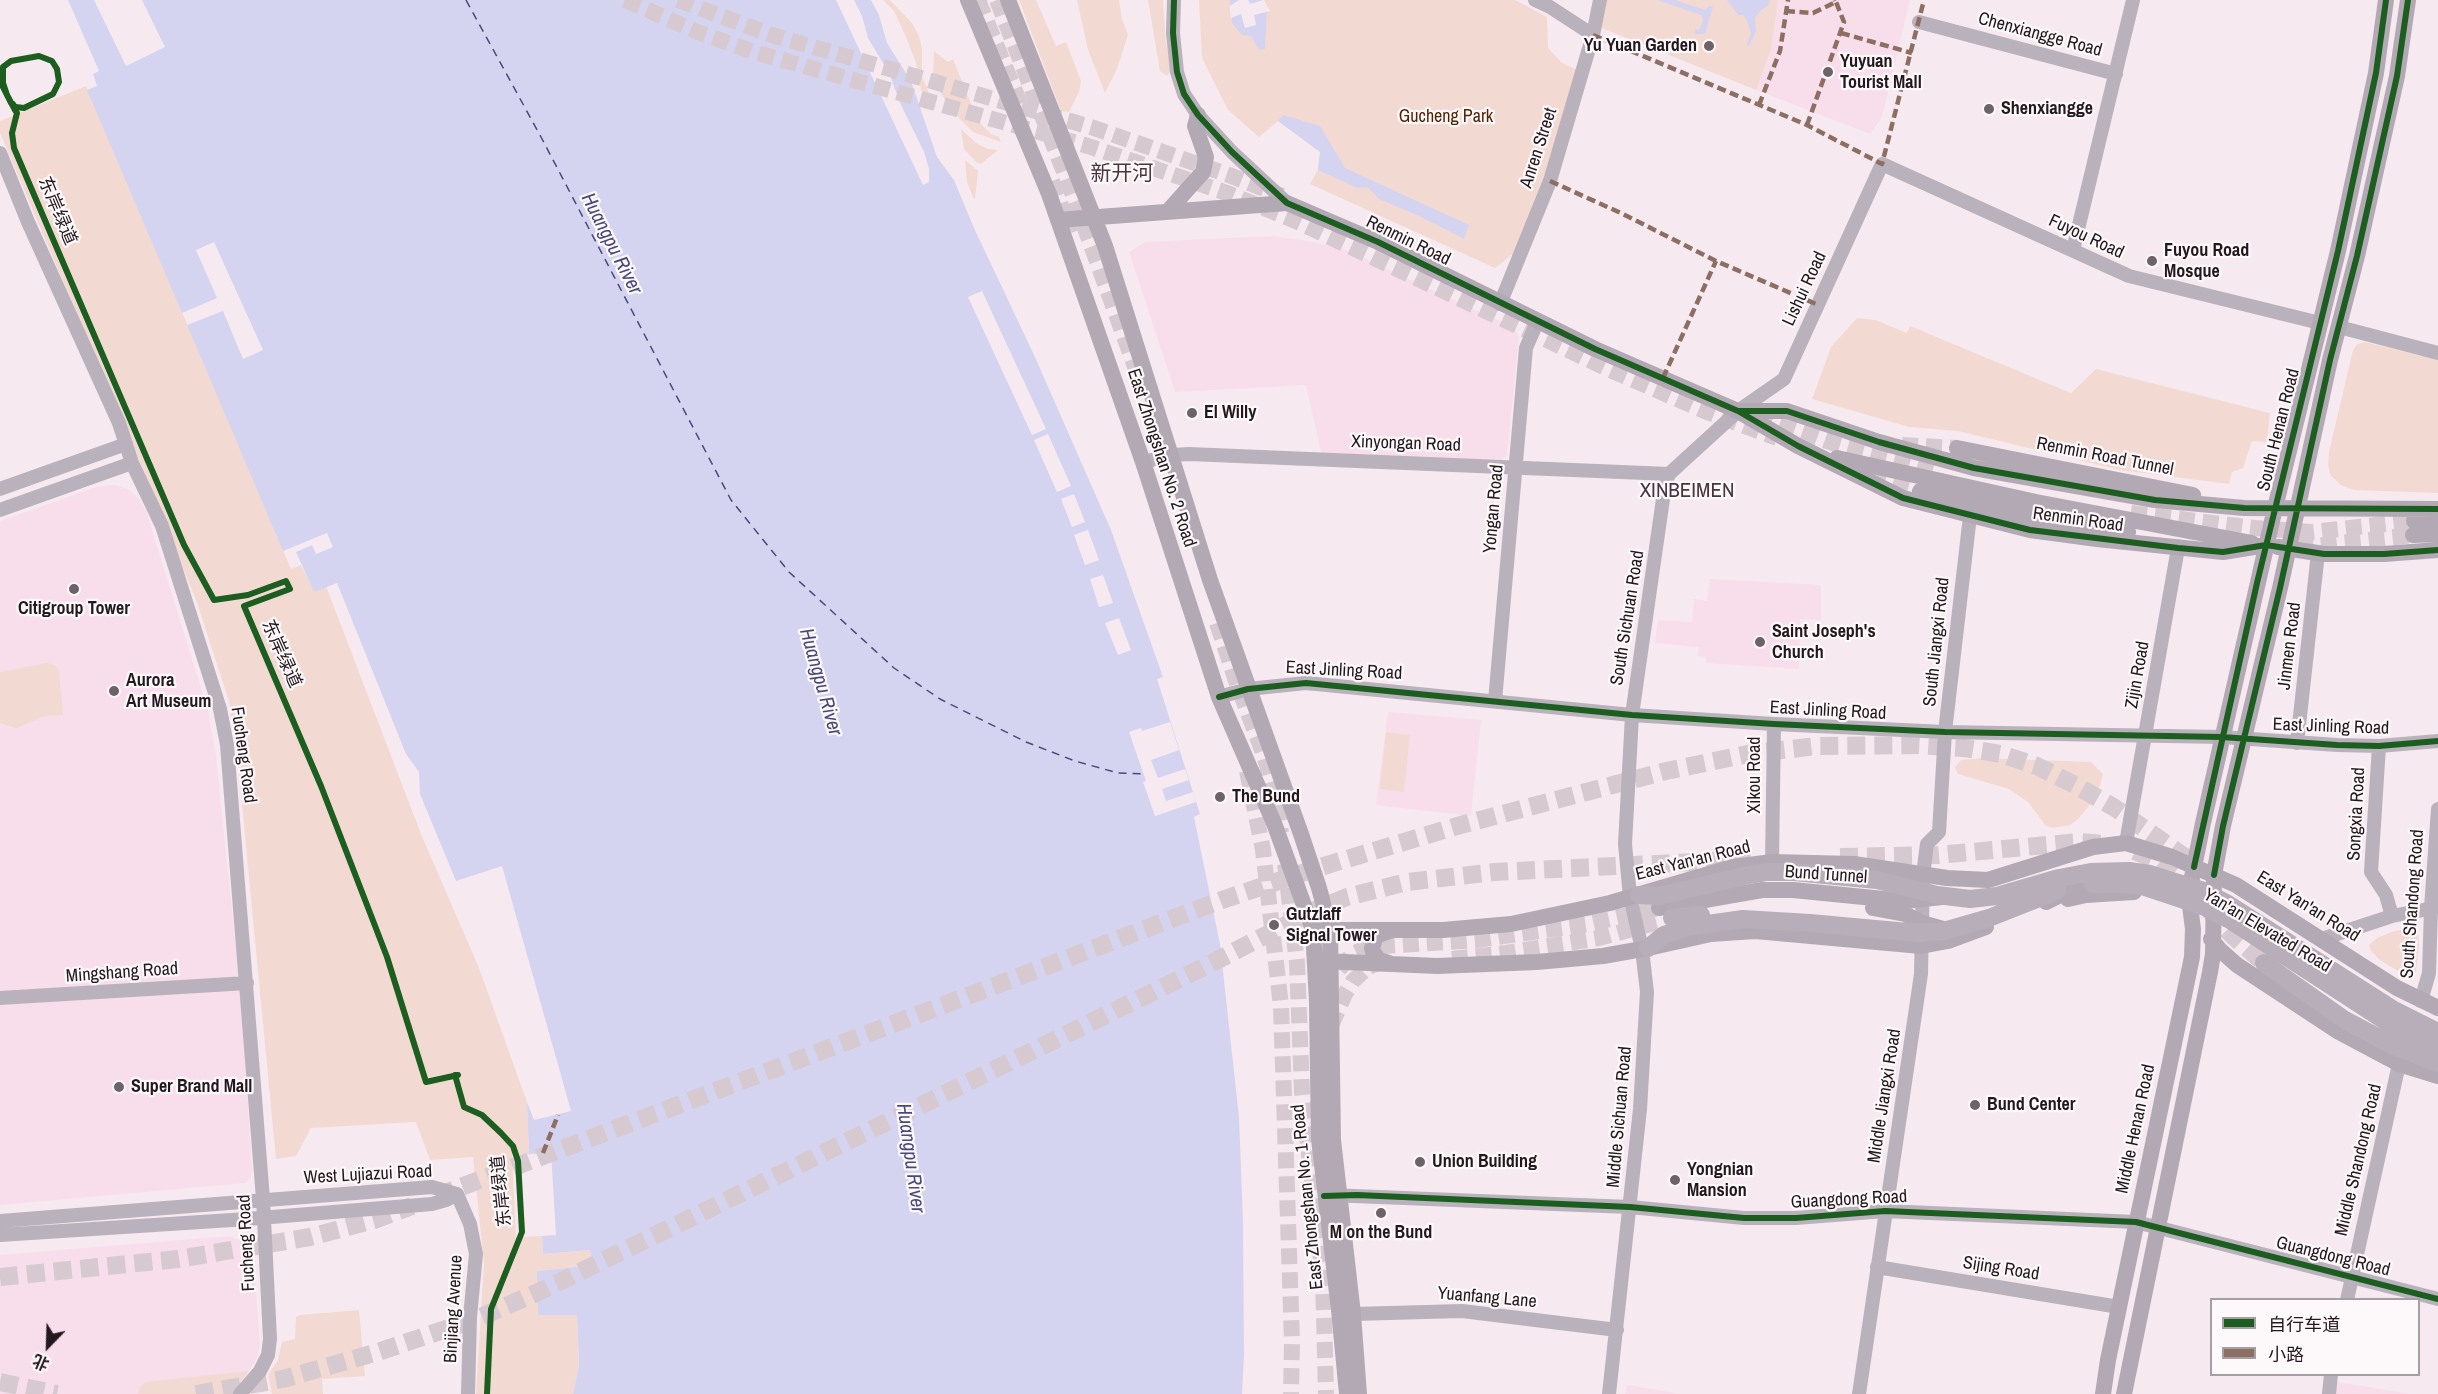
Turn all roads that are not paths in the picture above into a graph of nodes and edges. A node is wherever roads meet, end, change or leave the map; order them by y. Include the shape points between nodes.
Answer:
1 (968, 0) edge
2 (1008, 0) edge
3 (1174, 0) edge
4 (1535, 0) edge
5 (1600, 0) edge
6 (2133, 0) edge
7 (2386, 0) edge
8 (2408, 0) edge
9 (1920, 22) dead end
10 (1593, 35) junction
11 (2116, 74) junction
12 (1198, 115) junction
13 (0, 153) edge
14 (1882, 165) joint
15 (1287, 203) junction
16 (1169, 210) junction
17 (1094, 216) junction
18 (1058, 220) junction
19 (2073, 250) junction
20 (1500, 304) junction
21 (1538, 322) junction
22 (2320, 323) junction
23 (2338, 327) junction
24 (2438, 352) edge
25 (1738, 411) junction
26 (126, 444) junction
27 (1798, 446) junction
28 (1957, 448) tunnel mouth
29 (1172, 455) junction
30 (1143, 462) junction
31 (132, 463) junction
32 (1516, 466) junction
33 (1669, 474) junction
34 (0, 489) edge
35 (1920, 491) tunnel mouth
36 (2244, 508) junction
37 (2275, 508) junction
38 (2297, 509) junction
39 (2438, 509) edge
40 (0, 510) edge
41 (1970, 516) junction
42 (2438, 521) edge
43 (2438, 534) edge
44 (2266, 545) junction
45 (2178, 548) junction
46 (2288, 549) junction
47 (2438, 550) edge
48 (2318, 553) junction
49 (1248, 689) junction
50 (1219, 697) junction
51 (1496, 701) junction
52 (1632, 715) junction
53 (1773, 724) junction
54 (1946, 732) junction
55 (2146, 736) junction
56 (2222, 737) junction
57 (2243, 738) junction
58 (2438, 741) edge
59 (2297, 743) junction
60 (2379, 746) junction
61 (2438, 809) edge
62 (2126, 843) junction
63 (1768, 872) junction
64 (2193, 872) junction
65 (1923, 875) junction
66 (2214, 875) junction
67 (1988, 880) junction
68 (1635, 896) junction
69 (2212, 898) junction
70 (2245, 899) dead end
71 (1921, 901) junction
72 (2190, 906) junction
73 (2434, 907) edge
74 (1756, 913) junction
75 (1665, 914) junction
76 (2392, 916) junction
77 (1922, 923) junction
78 (1966, 929) junction
79 (1321, 930) junction
80 (1393, 930) junction
81 (2322, 939) junction
82 (2212, 941) junction
83 (1922, 946) junction
84 (1645, 949) junction
85 (1323, 961) junction
86 (2264, 963) tunnel mouth
87 (1393, 964) junction
88 (247, 983) junction
89 (0, 998) edge
90 (2421, 1001) junction
91 (2438, 1008) edge
92 (2438, 1022) edge
93 (2438, 1032) edge
94 (2438, 1050) edge
95 (2438, 1063) edge
96 (2399, 1064) junction
97 (2438, 1076) edge
98 (457, 1194) junction
99 (1331, 1195) junction
100 (263, 1199) junction
101 (1630, 1207) junction
102 (1885, 1211) junction
103 (264, 1218) junction
104 (0, 1221) edge
105 (2136, 1222) junction
106 (2158, 1226) junction
107 (0, 1235) edge
108 (1877, 1267) junction
109 (2351, 1278) junction
110 (2347, 1298) edge
111 (2438, 1299) edge
112 (2119, 1307) junction
113 (1353, 1314) junction
114 (1617, 1330) junction
115 (2331, 1376) edge
116 (240, 1394) edge
117 (468, 1394) edge
118 (1347, 1394) edge
119 (1359, 1394) edge
120 (1609, 1394) edge
121 (1859, 1394) edge
122 (2103, 1394) edge
123 (2124, 1394) edge
124 (2329, 1394) edge

1 - 18 main road, East Zhongshan No. 2 Road
2 - 17 main road, East Zhongshan No. 2 Road
3 - 12 street, Renmin Road via 1177,72 1184,94
4 - 10 street
5 - 10 street, Anren Street
6 - 11 street
7 - 22 main road, South Henan Road via 2376,73
8 - 23 main road, South Henan Road via 2397,76
9 - 11 street, Chenxiangge Road
10 - 20 street, Anren Street via 1550,181
11 - 19 street
12 - 15 street, Renmin Road
12 - 16 main road via 1195,126 1206,158 1203,172
13 - 26 street, Fucheng Road
14 - 19 street, Fuyou Road
14 - 25 street, Lishui Road via 1784,379
15 - 16 main road
15 - 20 main road, Renmin Road via 1378,242
16 - 17 main road
17 - 18 main road
17 - 29 main road, East Zhongshan No. 2 Road
18 - 30 main road, East Zhongshan No. 2 Road
19 - 22 street, Fuyou Road via 2129,276
20 - 21 main road, Renmin Road
21 - 25 main road, Renmin Road
21 - 32 street, Yongan Road via 1526,348
22 - 37 main road, South Henan Road
23 - 24 street
23 - 38 main road, South Henan Road
25 - 27 main road, Renmin Road
25 - 33 street
25 - 36 main road, Renmin Road via 1787,411 1974,468 2155,500
26 - 31 street, Fucheng Road
26 - 34 street
27 - 41 main road, Renmin Road via 1903,498
27 - 44 main road, Renmin Road via 1849,462
28 - 36 main road, Renmin Road Tunnel via 2169,489
29 - 30 street, Xinyongan Road
29 - 32 street, Xinyongan Road
29 - 49 main road, East Zhongshan No. 2 Road
30 - 50 main road, East Zhongshan No. 2 Road
31 - 40 street
31 - 88 street, Fucheng Road via 162,526 220,709 233,804
32 - 33 street, Xinyongan Road
32 - 51 street, Yongan Road
33 - 52 street, South Sichuan Road
35 - 44 main road via 2138,534
36 - 37 main road, Renmin Road
37 - 38 main road, Renmin Road
37 - 44 main road, South Henan Road
38 - 39 main road, Renmin Road
38 - 46 main road, South Henan Road
41 - 45 main road, Renmin Road via 2030,530
41 - 54 street, South Jiangxi Road
42 - 43 main road via 2414,528
44 - 45 main road, Renmin Road via 2223,552
44 - 46 main road, Renmin Road
44 - 56 main road, South Henan Road
45 - 55 street, Zijin Road
46 - 48 main road, Renmin Road
46 - 57 main road, South Henan Road
47 - 48 main road, Renmin Road
48 - 59 street, Jinmen Road
49 - 50 street, East Jinling Road
49 - 51 street, East Jinling Road via 1306,683
49 - 79 main road, East Zhongshan No. 2 Road via 1305,844
50 - 79 main road, East Zhongshan No. 2 Road
51 - 52 street, East Jinling Road
52 - 53 street, East Jinling Road
52 - 68 street, South Sichuan Road via 1624,844
53 - 54 street, East Jinling Road
53 - 63 street, Xikou Road
54 - 55 street, East Jinling Road
54 - 65 street, South Jiangxi Road via 1939,832 1927,844
55 - 56 street, East Jinling Road
55 - 62 street, Zijin Road
56 - 57 street, East Jinling Road
56 - 64 main road, South Henan Road
57 - 59 street, East Jinling Road
57 - 66 main road, South Henan Road
58 - 60 street, East Jinling Road
59 - 60 street, East Jinling Road
60 - 76 street, Songxia Road via 2372,872 2386,895
61 - 73 street, South Shandong Road
62 - 64 main road, East Yan'an Road
62 - 67 main road, East Yan'an Road via 2093,847
63 - 65 main road, East Yan'an Road via 1854,864
63 - 68 highway via 1659,896
63 - 75 highway
63 - 93 highway, Yan'an Elevated Road via 1908,887 1970,899 2091,872 2129,871 2175,880 2244,913 2394,1010
64 - 66 main road, East Yan'an Road
64 - 69 main road, East Yan'an Road
64 - 72 main road, Middle Henan Road
65 - 67 main road, East Yan'an Road
65 - 71 street, South Jiangxi Road
66 - 69 main road, South Henan Road
66 - 81 main road, East Yan'an Road
67 - 71 main road, Bund Tunnel
68 - 80 main road, East Yan'an Road via 1511,924
68 - 84 street, Middle Sichuan Road
69 - 82 main road, South Henan Road
69 - 94 main road, East Yan'an Road via 2240,928 2338,1000 2421,1046
70 - 92 highway via 2387,996
71 - 75 main road, Bund Tunnel via 1762,890
71 - 77 street, Middle Jiangxi Road
72 - 78 main road via 2124,891 2086,894 2040,905 1992,926
72 - 82 main road
72 - 105 main road, Middle Henan Road via 2192,957
73 - 76 street
73 - 90 street, South Shandong Road via 2429,973
74 - 75 highway
74 - 78 highway, Yan'an Elevated Road via 1919,933
74 - 84 highway via 1687,927 1664,935
75 - 77 main road, Bund Tunnel via 1749,900 1781,899 1894,911
76 - 81 street
77 - 78 main road, Bund Tunnel via 1941,929
77 - 83 street, Middle Jiangxi Road
78 - 83 main road via 1948,940
78 - 94 highway, Yan'an Elevated Road via 2041,896 2084,885 2121,883 2162,891 2230,920 2379,1018
79 - 80 main road, East Yan'an Road
79 - 85 main road, East Zhongshan No. 1 Road
80 - 87 main road via 1378,935 1372,948 1379,960
81 - 90 main road, East Yan'an Road
82 - 96 main road via 2237,965 2308,1013
82 - 106 main road via 2208,983
83 - 84 main road via 1755,931 1711,934
83 - 102 street, Middle Jiangxi Road via 1916,1014
84 - 87 main road via 1482,965
84 - 101 street, Middle Sichuan Road via 1647,1003
85 - 87 main road
85 - 99 main road, East Zhongshan No. 1 Road via 1319,1129
86 - 95 highway via 2345,1020
88 - 89 street, Mingshang Road
88 - 100 street, Fucheng Road
90 - 91 main road, East Yan'an Road
96 - 97 main road
96 - 109 street, Middle Shandong Road
98 - 100 street, West Lujiazui Road via 432,1187
98 - 103 street, West Lujiazui Road via 432,1204
98 - 117 street, Binjiang Avenue via 470,1224 476,1254
99 - 101 street, Guangdong Road
99 - 113 main road, East Zhongshan No. 1 Road
99 - 118 main road, East Zhongshan No. 1 Road
100 - 103 street, Fucheng Road
100 - 104 street, West Lujiazui Road
101 - 102 street, Guangdong Road via 1768,1219
101 - 114 street, Middle Sichuan Road
102 - 105 street, Guangdong Road
102 - 108 street, Middle Jiangxi Road
103 - 107 street, West Lujiazui Road
103 - 116 street, Fucheng Road via 268,1355
105 - 106 street, Guangdong Road
105 - 112 main road, Middle Henan Road
106 - 109 street, Guangdong Road
106 - 123 main road
108 - 112 street, Sijing Road
108 - 121 street, Middle Jiangxi Road
109 - 110 street, Middle Shandong Road
109 - 111 street, Guangdong Road
112 - 122 main road, Middle Henan Road
113 - 114 street, Yuanfang Lane via 1472,1311
113 - 119 main road, East Zhongshan No. 1 Road
114 - 120 street, Middle Sichuan Road
115 - 124 street

